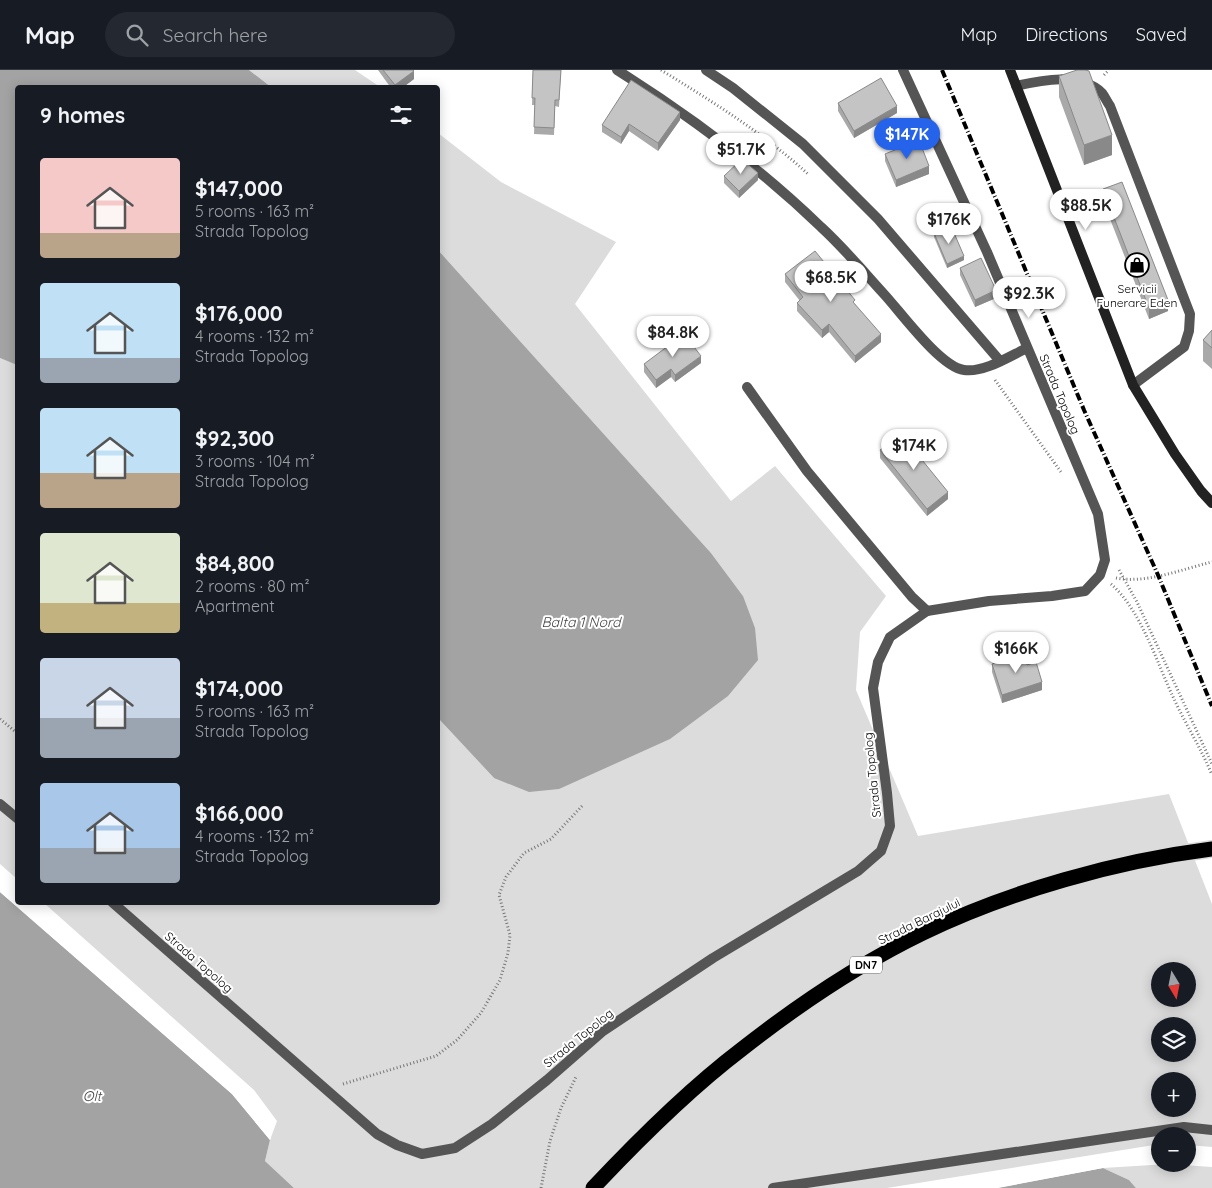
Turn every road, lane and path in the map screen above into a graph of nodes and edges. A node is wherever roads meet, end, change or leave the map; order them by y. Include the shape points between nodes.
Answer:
1 (617, 70) edge
2 (706, 70) edge
3 (903, 70) edge
4 (1010, 70) edge
5 (1016, 86) junction
6 (1027, 348) junction
7 (1000, 361) junction
8 (1133, 385) junction
9 (747, 388) dead end
10 (1212, 503) edge
11 (1212, 562) edge
12 (1100, 575) junction
13 (927, 611) junction
14 (0, 719) edge
15 (15, 732) edge
16 (1212, 775) edge
17 (0, 804) edge
18 (583, 805) dead end
19 (15, 816) edge
20 (1206, 850) edge
21 (115, 905) edge
22 (578, 1072) dead end
23 (326, 1090) junction
24 (1212, 1130) edge
25 (541, 1188) edge
26 (593, 1188) edge
27 (773, 1188) edge

1 - 7 street via 670,103 750,164 821,227 942,360 963,370 986,368
2 - 7 street via 803,144 878,219
3 - 6 street, Strada Topolog via 987,252
4 - 5 main road
5 - 8 main road
5 - 8 street via 1044,80 1071,80 1094,86 1110,106 1190,314 1184,347
6 - 7 street
6 - 12 street, Strada Topolog via 1098,514 1105,560
8 - 10 main road via 1175,454
9 - 13 street via 807,471
11 - 12 path via 1146,578 1124,580
12 - 13 street, Strada Topolog via 1086,591
12 - 16 path via 1122,594 1137,617
13 - 23 street, Strada Topolog via 890,637 878,662 873,688 890,826 881,851 858,871 713,958 602,1031 492,1124 455,1148 422,1154 398,1146 377,1134
14 - 15 path
17 - 19 street
18 - 23 path via 551,839 524,853 506,877 499,894 510,936 500,980 481,1013 457,1040 436,1056
20 - 26 highway, Strada Barajului / DN7 via 1160,857 1068,879 923,933 798,1007 740,1050 645,1134
21 - 23 street, Strada Topolog
22 - 25 path via 550,1141
24 - 27 street via 1184,1126

